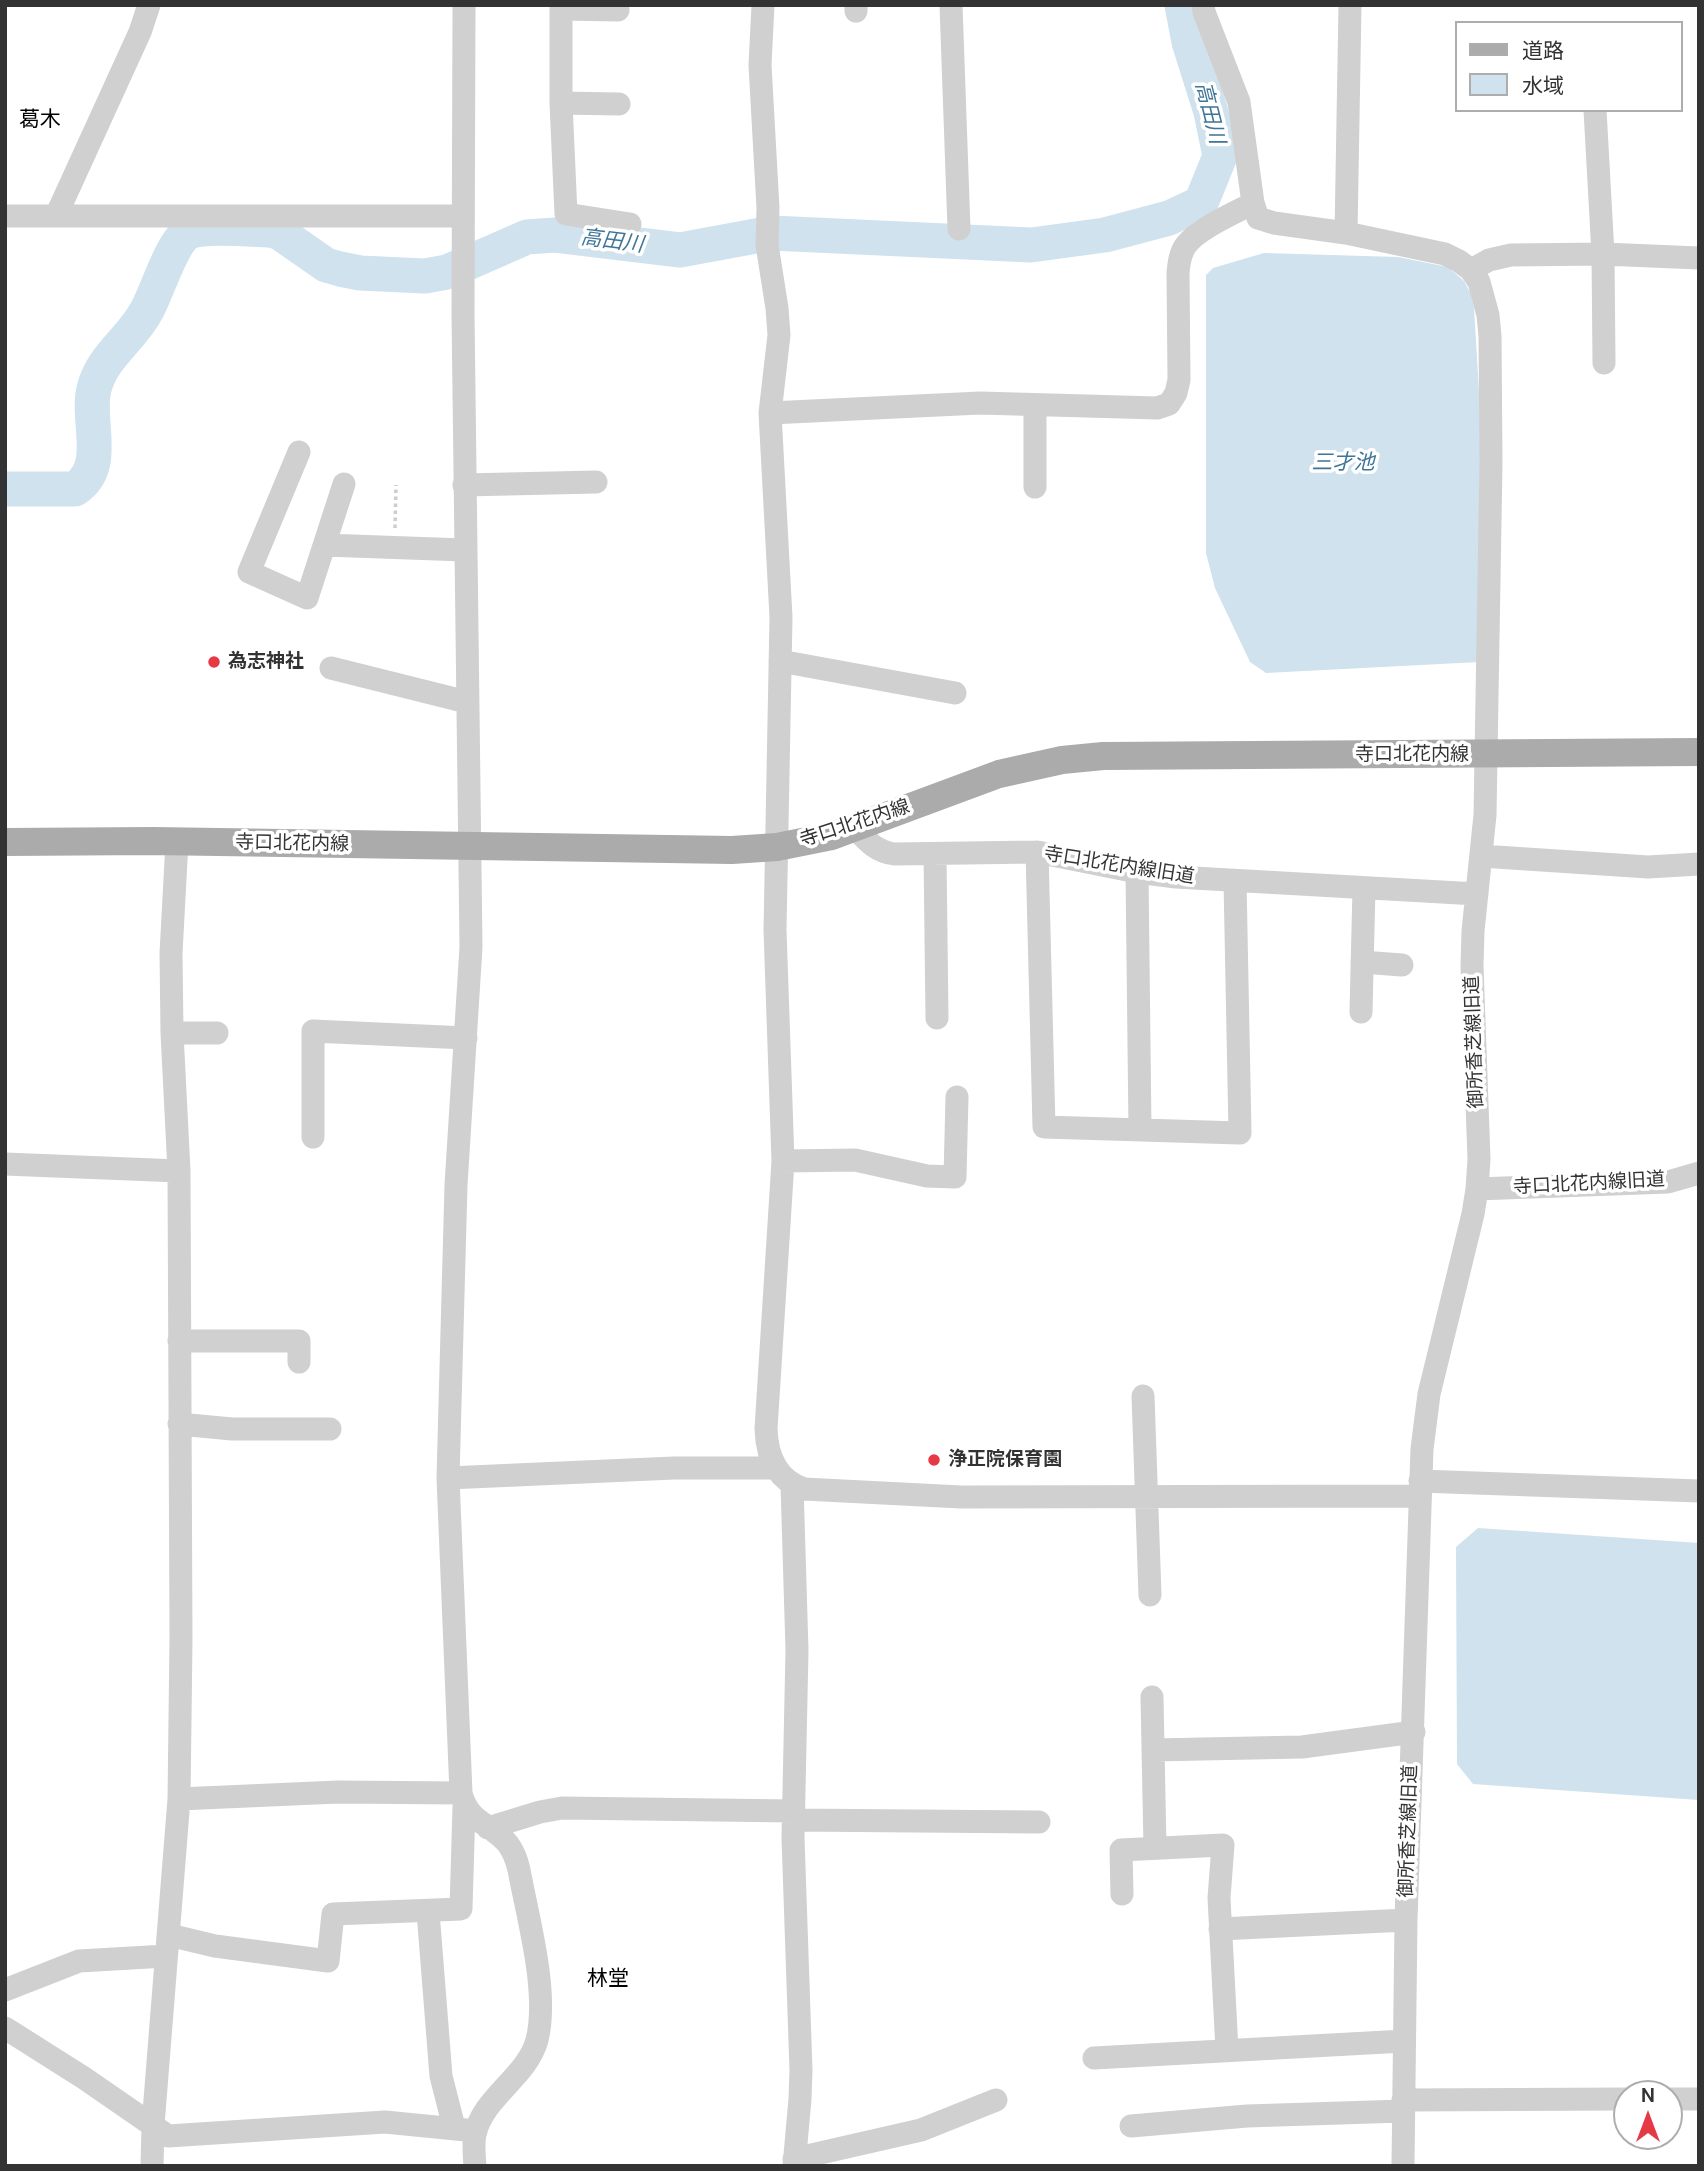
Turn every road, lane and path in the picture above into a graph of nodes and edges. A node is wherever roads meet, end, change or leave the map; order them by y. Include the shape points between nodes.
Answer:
1 (149, 5) edge
2 (464, 5) edge
3 (763, 5) edge
4 (951, 5) edge
5 (1203, 5) edge
6 (1350, 5) edge
7 (561, 7) edge
8 (618, 10) dead end
9 (561, 103) junction
10 (619, 104) dead end
11 (1595, 112) edge
12 (1253, 203) junction
13 (5, 216) edge
14 (56, 216) junction
15 (463, 216) junction
16 (630, 224) dead end
17 (960, 229) dead end
18 (1346, 233) junction
19 (1603, 254) junction
20 (1699, 258) edge
21 (1471, 270) junction
22 (1604, 363) dead end
23 (1035, 405) junction
24 (770, 413) junction
25 (299, 452) dead end
26 (596, 482) dead end
27 (344, 484) dead end
28 (396, 485) dead end
29 (464, 485) junction
30 (1035, 487) dead end
31 (324, 545) junction
32 (394, 548) junction
33 (464, 550) junction
34 (780, 661) junction
35 (331, 668) dead end
36 (955, 693) dead end
37 (467, 702) junction
38 (1699, 752) edge
39 (1485, 754) junction
40 (855, 828) junction
41 (5, 842) edge
42 (177, 842) junction
43 (470, 846) junction
44 (777, 847) junction
45 (1037, 852) junction
46 (935, 854) junction
47 (1481, 856) junction
48 (1699, 864) edge
49 (1137, 872) junction
50 (1235, 881) junction
51 (1364, 888) junction
52 (1477, 894) junction
53 (1362, 962) junction
54 (1402, 965) dead end
55 (1362, 1012) dead end
56 (936, 1018) dead end
57 (172, 1033) junction
58 (217, 1033) dead end
59 (466, 1038) junction
60 (957, 1097) dead end
61 (1140, 1130) junction
62 (313, 1137) dead end
63 (783, 1161) junction
64 (5, 1164) edge
65 (179, 1171) junction
66 (1699, 1173) edge
67 (1478, 1189) junction
68 (179, 1341) junction
69 (299, 1362) dead end
70 (1143, 1396) dead end
71 (179, 1424) junction
72 (330, 1429) dead end
73 (776, 1468) junction
74 (448, 1478) junction
75 (792, 1485) junction
76 (1420, 1488) junction
77 (1699, 1492) edge
78 (1146, 1497) junction
79 (1150, 1595) dead end
80 (1152, 1697) dead end
81 (1413, 1732) junction
82 (1153, 1750) junction
83 (179, 1798) junction
84 (462, 1799) junction
85 (793, 1815) junction
86 (1039, 1822) dead end
87 (488, 1828) junction
88 (1156, 1848) junction
89 (1122, 1894) dead end
90 (428, 1912) junction
91 (1406, 1920) junction
92 (1220, 1929) junction
93 (168, 1946) junction
94 (5, 1990) edge
95 (5, 2028) edge
96 (1404, 2041) junction
97 (1227, 2050) junction
98 (1094, 2057) dead end
99 (1613, 2099) edge
100 (996, 2100) dead end
101 (1403, 2106) junction
102 (153, 2125) junction
103 (1131, 2126) dead end
104 (465, 2129) junction
105 (794, 2162) edge
106 (152, 2166) edge
107 (475, 2166) edge
108 (1403, 2166) edge

1 - 14 street
2 - 15 street
3 - 24 street via 760,65 767,244 779,335
4 - 17 street
5 - 12 street via 1239,102
6 - 18 street
7 - 8 street
7 - 9 street
9 - 10 street
9 - 16 street via 566,214
11 - 19 street
12 - 18 street via 1258,218 1273,223
12 - 23 street via 1184,247 1178,272 1179,380 1170,404 1157,408
13 - 14 street
14 - 15 street
15 - 29 street
18 - 21 street via 1445,254
19 - 20 street
19 - 21 street via 1511,255
19 - 22 street
21 - 39 street, 御所香芝線旧道 via 1484,296 1490,336
23 - 24 street via 980,403
23 - 30 street
24 - 34 street via 780,573
25 - 31 street via 249,572 307,598
26 - 29 street
27 - 31 street
28 - 32 path
29 - 33 street
31 - 32 street
32 - 33 street
33 - 37 street
34 - 36 street
34 - 44 street
35 - 37 street
37 - 43 street
38 - 39 main road, 寺口北花内線
39 - 40 main road, 寺口北花内線 via 1062,760 999,774
39 - 47 street, 御所香芝線旧道
40 - 44 main road, 寺口北花内線
40 - 46 street, 寺口北花内線旧道 via 881,852
41 - 42 main road, 寺口北花内線
42 - 43 main road, 寺口北花内線
42 - 57 street
43 - 44 main road, 寺口北花内線
43 - 59 street
44 - 63 street via 775,930
45 - 46 street, 寺口北花内線旧道
45 - 49 street, 寺口北花内線旧道
45 - 61 street via 1044,1127
46 - 56 street
47 - 48 street via 1638,867
47 - 52 street, 御所香芝線旧道
49 - 50 street, 寺口北花内線旧道
49 - 61 street
50 - 51 street, 寺口北花内線旧道
50 - 61 street via 1240,1133
51 - 52 street, 寺口北花内線旧道
51 - 53 street
52 - 67 street, 御所香芝線旧道 via 1472,966
53 - 54 street
53 - 55 street
57 - 58 street
57 - 65 street
59 - 62 street via 313,1031
59 - 74 street via 456,1185
60 - 63 street via 955,1177 927,1176 855,1160
63 - 73 street via 766,1429
64 - 65 street
65 - 68 street
66 - 67 street, 寺口北花内線旧道 via 1668,1182
67 - 76 street, 御所香芝線旧道 via 1429,1394
68 - 69 street via 299,1341
68 - 71 street
70 - 78 street
71 - 72 street
71 - 83 street
73 - 74 street
73 - 75 street
74 - 84 street
75 - 78 street via 903,1495
75 - 85 street via 797,1650
76 - 77 street
76 - 78 street
76 - 81 street, 御所香芝線旧道
78 - 79 street
80 - 82 street
81 - 82 street via 1302,1747
81 - 91 street, 御所香芝線旧道
82 - 88 street
83 - 84 street via 338,1792
83 - 93 street
84 - 87 street via 472,1816
84 - 90 street via 461,1909
85 - 86 street
85 - 87 street via 562,1808
85 - 105 street via 801,2070
87 - 104 street via 508,1843 519,1870 540,1988 540,2014 529,2060
88 - 89 street via 1121,1850
88 - 92 street via 1223,1845
90 - 93 street via 333,1914 328,1961 215,1946
90 - 104 street via 441,2076
91 - 92 street
91 - 96 street, 御所香芝線旧道
92 - 97 street
93 - 94 street via 79,1961
93 - 102 street
95 - 102 street
96 - 97 street
96 - 101 street, 御所香芝線旧道
97 - 98 street
99 - 101 street
100 - 105 street via 921,2130
101 - 103 street
101 - 108 street, 御所香芝線旧道
102 - 104 street via 168,2136 385,2122
102 - 106 street
104 - 107 street

